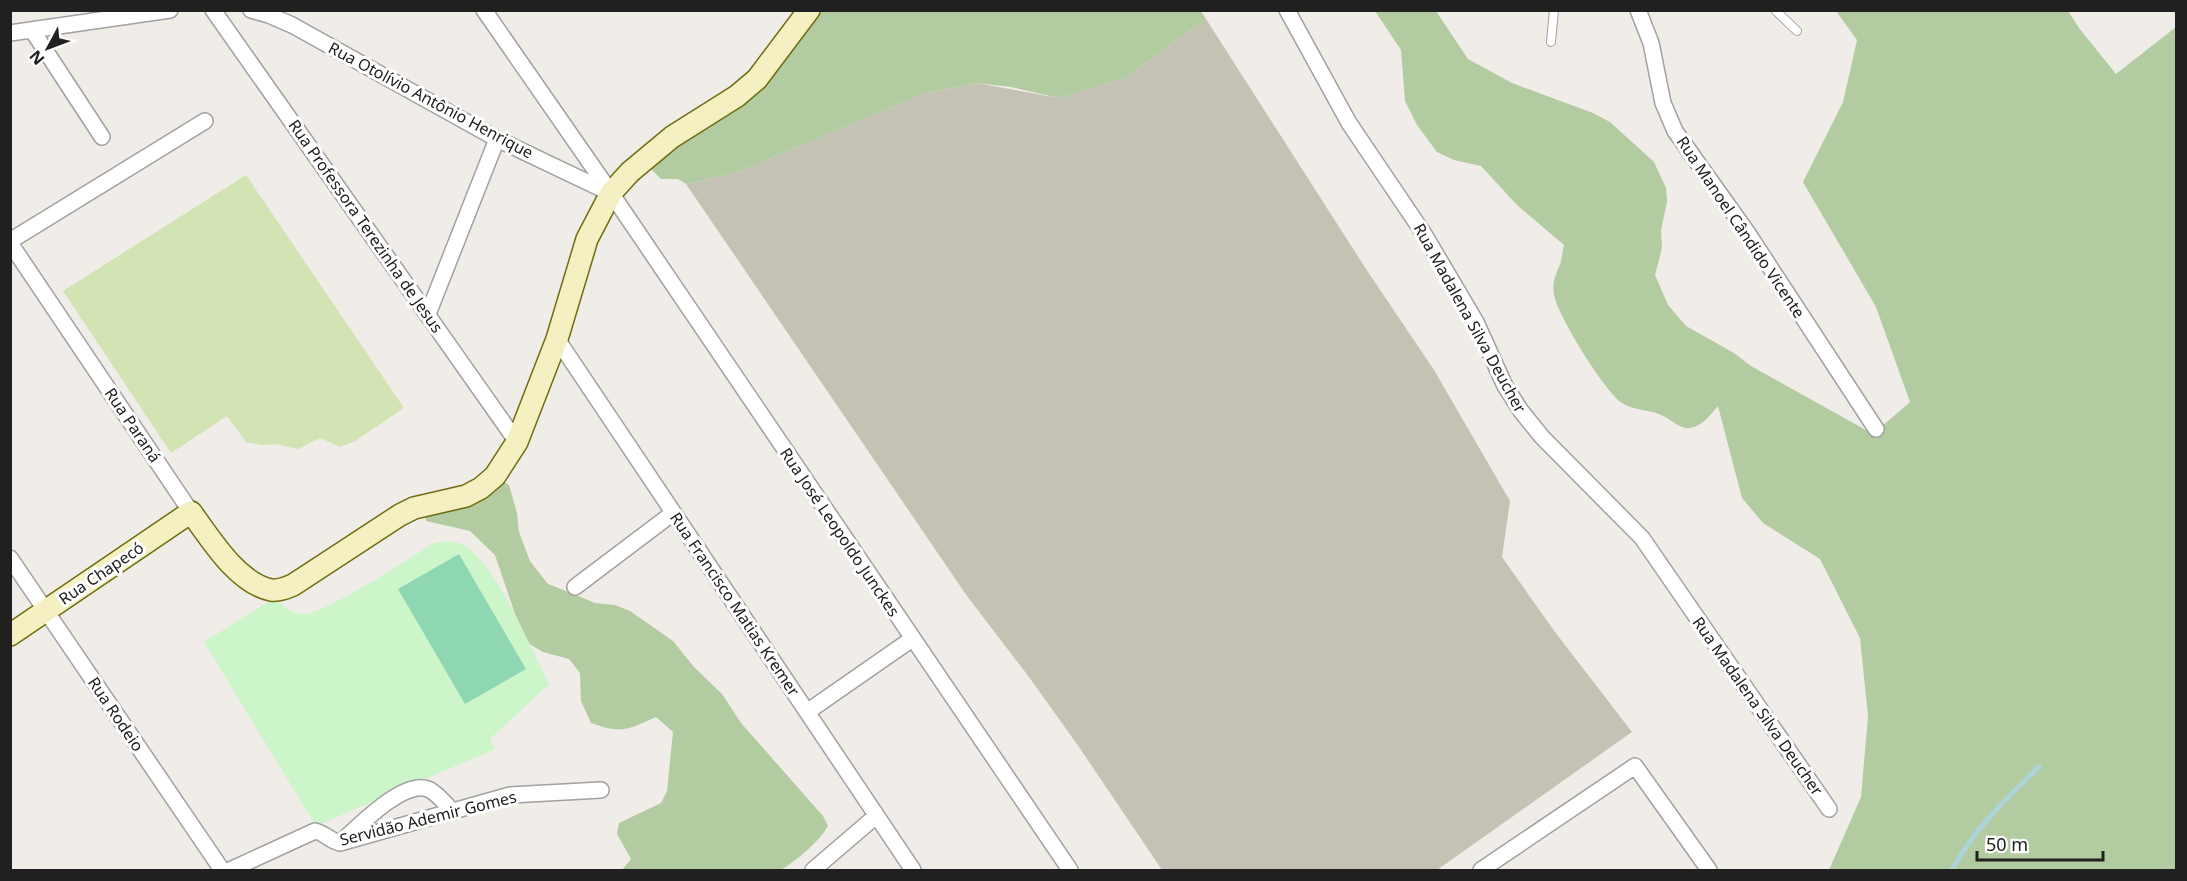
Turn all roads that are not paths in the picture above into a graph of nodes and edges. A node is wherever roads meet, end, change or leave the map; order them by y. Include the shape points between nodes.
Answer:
1 (170, 10) edge
2 (213, 10) edge
3 (250, 10) edge
4 (484, 10) edge
5 (809, 10) edge
6 (1287, 10) edge
7 (1554, 10) edge
8 (1638, 10) edge
9 (1775, 10) edge
10 (32, 30) junction
11 (1797, 31) dead end
12 (10, 33) edge
13 (1551, 42) dead end
14 (205, 121) dead end
15 (102, 137) dead end
16 (497, 139) junction
17 (611, 193) junction
18 (10, 242) edge
19 (428, 314) junction
20 (557, 339) junction
21 (1876, 429) dead end
22 (517, 442) junction
23 (191, 512) junction
24 (673, 513) junction
25 (10, 558) edge
26 (575, 587) dead end
27 (46, 611) junction
28 (10, 635) edge
29 (912, 639) junction
30 (807, 712) junction
31 (601, 790) dead end
32 (1829, 809) dead end
33 (452, 811) junction
34 (876, 816) junction
35 (340, 843) junction
36 (1706, 869) edge
37 (222, 870) edge
38 (230, 870) edge
39 (813, 870) edge
40 (913, 870) edge
41 (1070, 870) edge
42 (1481, 870) edge

1 - 10 street
2 - 19 street, Rua Professora Terezinha de Jesus
3 - 16 street, Rua Otolívio Antônio Henrique via 292,25
4 - 17 street, Rua José Leopoldo Junckes
5 - 17 street via 757,79 672,137
6 - 32 street, Rua Madalena Silva Deucher via 1349,123 1424,234 1476,322 1521,411 1642,538
7 - 13 lane
8 - 21 street, Rua Manoel Cândido Vicente via 1651,43 1663,104 1675,131 1747,232
9 - 11 lane
10 - 12 street
10 - 15 street
14 - 18 street
16 - 17 street, Rua Otolívio Antônio Henrique
16 - 19 street
17 - 20 street via 586,239
17 - 29 street, Rua José Leopoldo Junckes
18 - 23 street, Rua Paraná
19 - 22 street, Rua Professora Terezinha de Jesus
20 - 22 street
20 - 24 street, Rua Francisco Matias Kremer
22 - 23 street, Rua Paraná via 495,476 481,488 414,508 282,590 259,585 242,574
23 - 27 street, Rua Chapecó
24 - 26 street
24 - 30 street, Rua Francisco Matias Kremer
25 - 27 street, Rua Rodeio
27 - 28 street, Rua Chapecó
27 - 37 street, Rua Rodeio
29 - 30 street
29 - 41 street, Rua José Leopoldo Junckes
30 - 34 street, Rua Francisco Matias Kremer
31 - 33 street, Servidão Ademir Gomes via 510,795
33 - 35 street, Servidão Ademir Gomes
33 - 35 street via 428,789 417,788 379,808
34 - 39 street
34 - 40 street, Rua Francisco Matias Kremer
35 - 38 street, Servidão Ademir Gomes via 315,831
36 - 42 street via 1635,766

